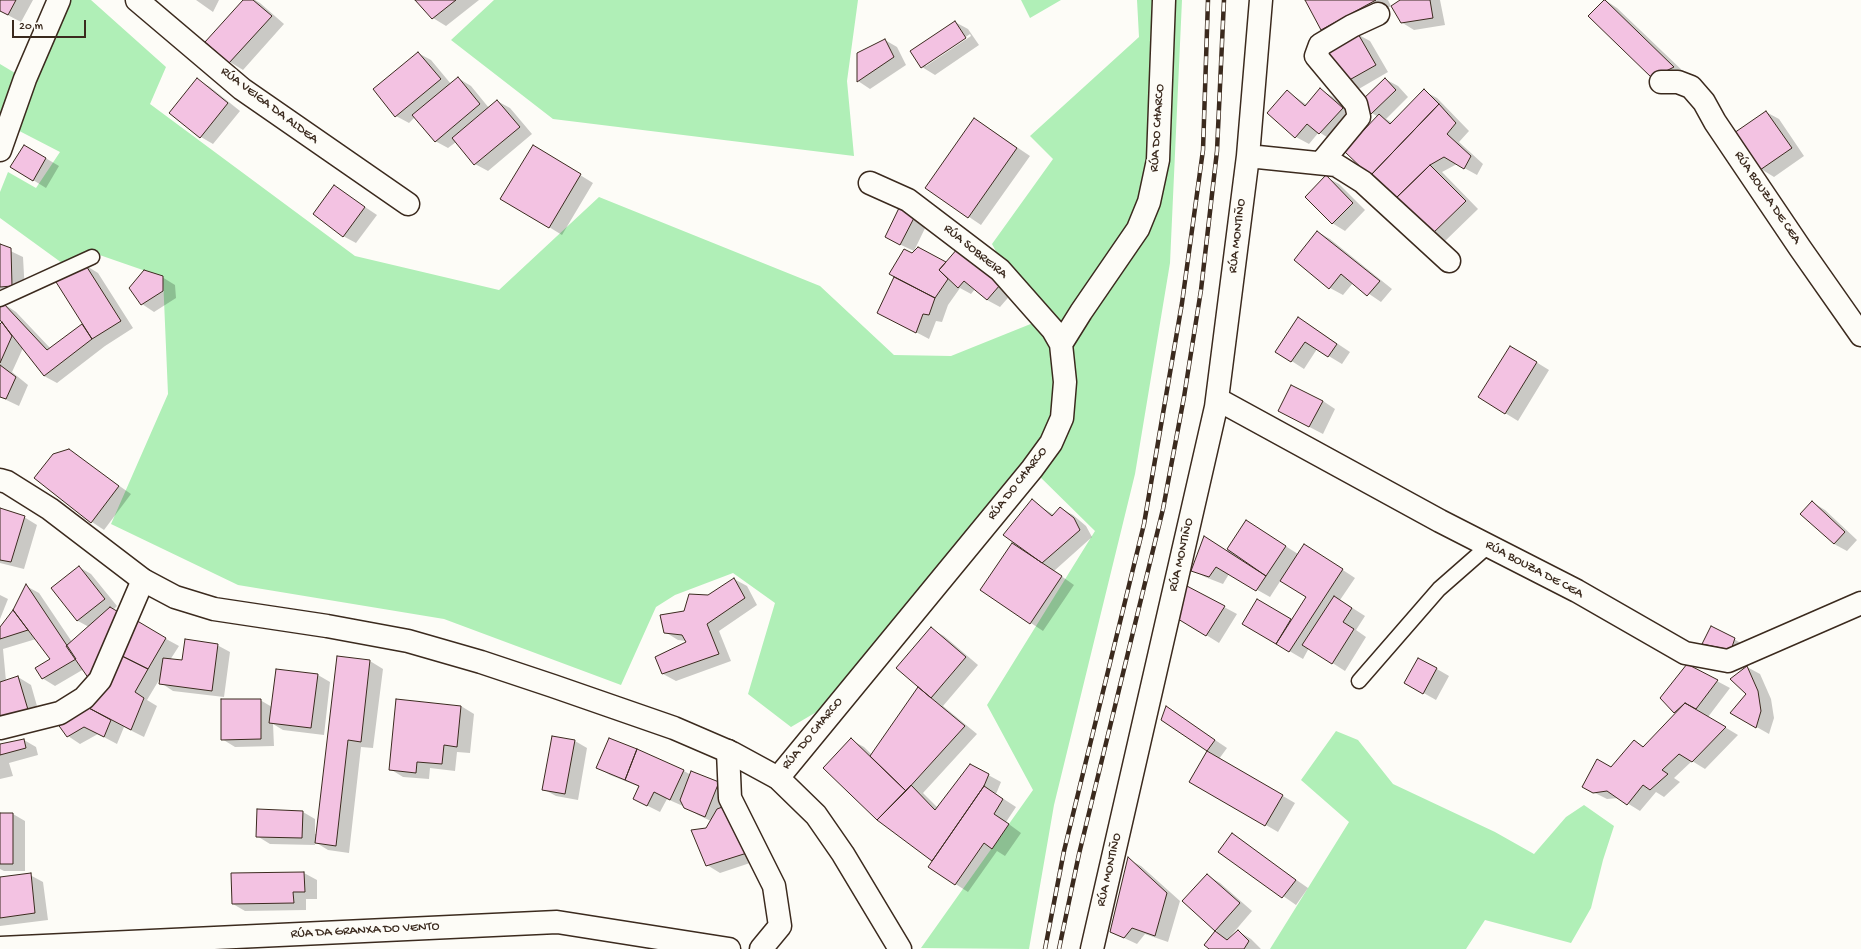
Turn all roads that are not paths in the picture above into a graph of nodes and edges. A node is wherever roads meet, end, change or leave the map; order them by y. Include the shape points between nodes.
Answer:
1 (59, 0) edge
2 (137, 0) edge
3 (1164, 0) edge
4 (1261, 0) edge
5 (1378, 14) dead end
6 (1661, 82) dead end
7 (0, 150) edge
8 (1248, 156) junction
9 (1321, 163) junction
10 (870, 183) dead end
11 (408, 204) dead end
12 (92, 257) dead end
13 (1449, 261) dead end
14 (0, 299) edge
15 (1861, 335) edge
16 (1061, 344) junction
17 (1217, 399) junction
18 (0, 480) edge
19 (1488, 546) junction
20 (143, 580) junction
21 (1861, 604) edge
22 (1359, 681) dead end
23 (0, 728) edge
24 (728, 752) junction
25 (778, 778) junction
26 (0, 948) edge
27 (729, 949) edge
28 (761, 949) edge
29 (900, 949) edge
30 (1092, 949) edge

1 - 7 street via 25,79
2 - 11 street, RÚA VEIGA DA ALDEA via 242,89
3 - 16 street, RÚA DO CHARCO via 1158,160 1149,202 1138,229
4 - 8 street, RÚA MONTIÑO
5 - 9 street via 1320,45 1316,56 1356,104 1359,117
6 - 15 street, RÚA BOUZA DE CEA via 1678,82 1691,87 1704,102 1715,122
8 - 9 street
8 - 17 street, RÚA MONTIÑO
9 - 13 street via 1336,165 1363,182
10 - 16 street, RÚA SOBREIRA via 908,200 1000,270 1053,330
12 - 14 lane
16 - 25 street, RÚA DO CHARCO via 1065,382 1062,418 1051,443
17 - 19 street, RÚA BOUZA DE CEA
17 - 30 street, RÚA MONTIÑO
18 - 20 street via 50,509
19 - 21 street, RÚA BOUZA DE CEA via 1577,592 1685,653 1728,661
19 - 22 lane via 1439,589
20 - 23 street via 100,680 84,698 60,713
20 - 24 street via 175,597 214,609 400,640 481,662 674,728
24 - 25 street
24 - 28 street via 730,798 774,886 780,926
25 - 29 street via 816,815 843,854
26 - 27 street, RÚA DA GRANXA DO VENTO via 557,922

